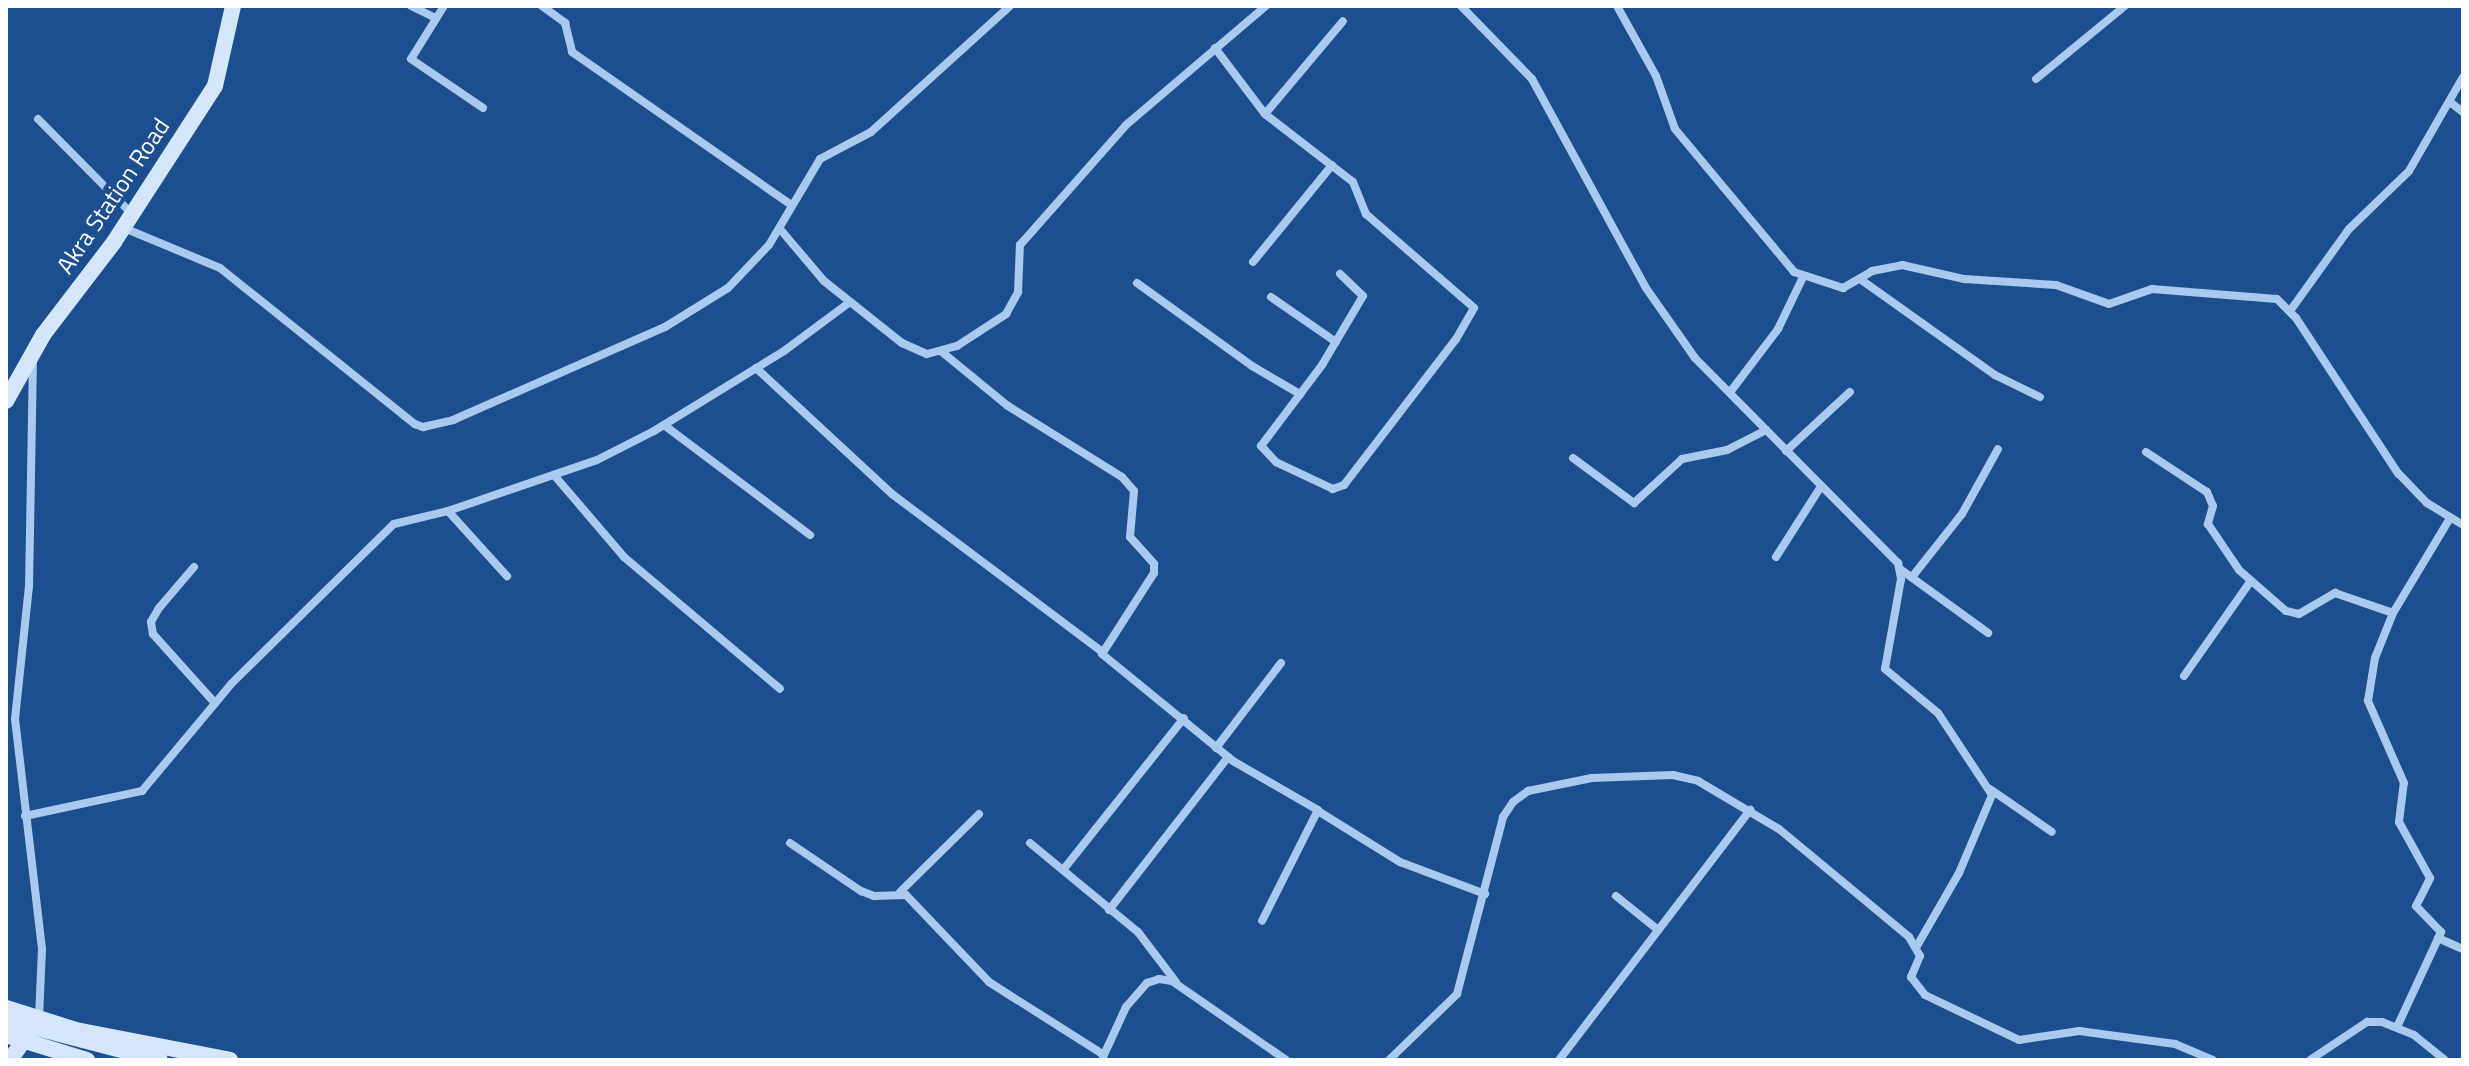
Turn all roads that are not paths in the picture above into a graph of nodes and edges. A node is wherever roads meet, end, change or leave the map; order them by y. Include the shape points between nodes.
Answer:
1 (233, 6) edge
2 (411, 6) edge
3 (444, 6) edge
4 (542, 6) edge
5 (1010, 6) edge
6 (1266, 6) edge
7 (1461, 6) edge
8 (1617, 6) edge
9 (2125, 6) edge
10 (436, 18) junction
11 (1343, 21) dead end
12 (1215, 48) junction
13 (2463, 77) edge
14 (2036, 79) dead end
15 (2450, 102) junction
16 (483, 108) dead end
17 (2463, 112) edge
18 (1265, 114) junction
19 (38, 119) dead end
20 (1332, 165) junction
21 (791, 205) junction
22 (128, 221) junction
23 (780, 229) junction
24 (1253, 262) dead end
25 (1340, 274) dead end
26 (1803, 277) junction
27 (1860, 279) junction
28 (1137, 283) dead end
29 (1271, 297) dead end
30 (850, 302) junction
31 (2290, 311) junction
32 (1336, 342) junction
33 (942, 352) junction
34 (33, 354) junction
35 (756, 368) junction
36 (1731, 391) junction
37 (1850, 392) dead end
38 (1300, 394) junction
39 (2040, 397) dead end
40 (6, 401) edge
41 (664, 425) junction
42 (1766, 430) junction
43 (1998, 449) dead end
44 (1786, 451) junction
45 (2146, 452) dead end
46 (1573, 458) dead end
47 (554, 475) junction
48 (1820, 488) junction
49 (448, 511) junction
50 (2450, 518) junction
51 (2463, 525) edge
52 (810, 535) dead end
53 (1776, 557) dead end
54 (194, 567) dead end
55 (1900, 569) junction
56 (507, 576) dead end
57 (1912, 577) junction
58 (2250, 582) junction
59 (2393, 613) junction
60 (1988, 633) dead end
61 (1101, 651) junction
62 (1281, 663) dead end
63 (2184, 676) dead end
64 (780, 689) dead end
65 (215, 703) junction
66 (1184, 718) junction
67 (1216, 748) junction
68 (1228, 757) junction
69 (1989, 788) junction
70 (1750, 810) junction
71 (1318, 811) junction
72 (979, 814) dead end
73 (25, 816) junction
74 (2052, 832) dead end
75 (790, 843) dead end
76 (1030, 843) dead end
77 (1063, 870) junction
78 (900, 892) junction
79 (1485, 894) junction
80 (1616, 896) dead end
81 (1109, 910) junction
82 (1262, 921) dead end
83 (1658, 930) junction
84 (2438, 938) junction
85 (1917, 946) junction
86 (2463, 949) edge
87 (1177, 984) junction
88 (6, 1008) edge
89 (6, 1020) edge
90 (38, 1020) junction
91 (2397, 1027) junction
92 (6, 1035) edge
93 (23, 1041) junction
94 (1103, 1058) edge
95 (10, 1060) edge
96 (87, 1060) edge
97 (160, 1060) edge
98 (230, 1060) edge
99 (1286, 1060) edge
100 (1389, 1060) edge
101 (1559, 1060) edge
102 (2213, 1060) edge
103 (2310, 1060) edge
104 (2445, 1060) edge

1 - 22 main road, Akra Station Road via 215,86
2 - 10 street
3 - 10 street
4 - 21 street via 565,23 572,52
5 - 21 street via 871,132 820,159
6 - 12 street
7 - 36 street via 1532,79 1646,288 1695,358
8 - 26 street via 1656,76 1675,129 1785,265
9 - 14 street
10 - 16 street via 411,59
11 - 18 street
12 - 18 street
12 - 33 street via 1126,125 1020,245 1018,292 1006,314 976,337
13 - 15 street
15 - 17 street
15 - 31 street via 2409,171 2349,229
18 - 20 street
19 - 22 street
20 - 24 street
20 - 38 street via 1358,188 1366,214 1474,308 1456,339 1339,489 1263,452 1264,440
21 - 23 street
22 - 23 street via 220,268 423,427 453,420 665,327 728,288
22 - 34 main road, Akra Station Road
23 - 30 street via 824,281
25 - 32 street via 1363,296
26 - 27 street via 1831,288
26 - 36 street via 1778,329
27 - 31 street via 1902,265 1964,279 2056,285 2109,304 2165,289 2270,297
27 - 39 street via 1995,375
28 - 38 street via 1241,359
29 - 32 street
30 - 33 street via 919,353
30 - 35 street
31 - 50 street via 2398,473
32 - 38 street
33 - 61 street via 1008,406 1122,477 1134,491 1130,537 1154,564 1154,573
34 - 40 main road, Akra Station Road
34 - 73 street via 29,586 15,719
35 - 41 street
35 - 61 street via 892,494
36 - 42 street
37 - 44 street
41 - 47 street via 597,460
41 - 52 street
42 - 44 street
42 - 46 street via 1727,450 1682,459 1634,503
43 - 57 street via 1962,514
44 - 48 street
45 - 58 street via 2207,492 2213,506 2208,524
47 - 49 street
47 - 64 street via 624,557
48 - 53 street
48 - 55 street
49 - 56 street
49 - 65 street via 382,532
50 - 51 street
50 - 59 street
54 - 65 street via 151,622 153,634
55 - 57 street
55 - 69 street via 1885,669 1938,713
57 - 60 street
58 - 59 street via 2293,614 2335,593
58 - 63 street
59 - 84 street via 2375,658 2368,701 2404,783 2399,822 2430,878 2416,906 2441,932
61 - 66 street
62 - 67 street
65 - 73 street via 142,791
66 - 67 street
66 - 77 street
67 - 68 street
68 - 71 street
68 - 81 street
69 - 74 street
69 - 85 street via 1991,801 1981,825
70 - 79 street via 1698,781 1673,775 1592,778 1528,791 1503,817
70 - 83 street
70 - 85 street
71 - 79 street via 1400,862
71 - 82 street
72 - 78 street
73 - 90 street via 42,949
75 - 78 street via 861,891 874,896
76 - 77 street
77 - 81 street
78 - 94 street via 989,982
79 - 100 street via 1457,994
80 - 83 street
81 - 87 street via 1138,932
83 - 101 street
84 - 86 street
84 - 91 street
85 - 102 street via 1920,956 1911,977 1915,986 2003,1035 2044,1039 2079,1031 2175,1044
87 - 94 street via 1147,983 1126,1007
87 - 99 street
88 - 90 main road
89 - 97 main road, bridge
90 - 93 main road
90 - 98 main road
91 - 103 street via 2367,1022
91 - 104 street
92 - 93 main road
93 - 95 main road
93 - 96 main road

